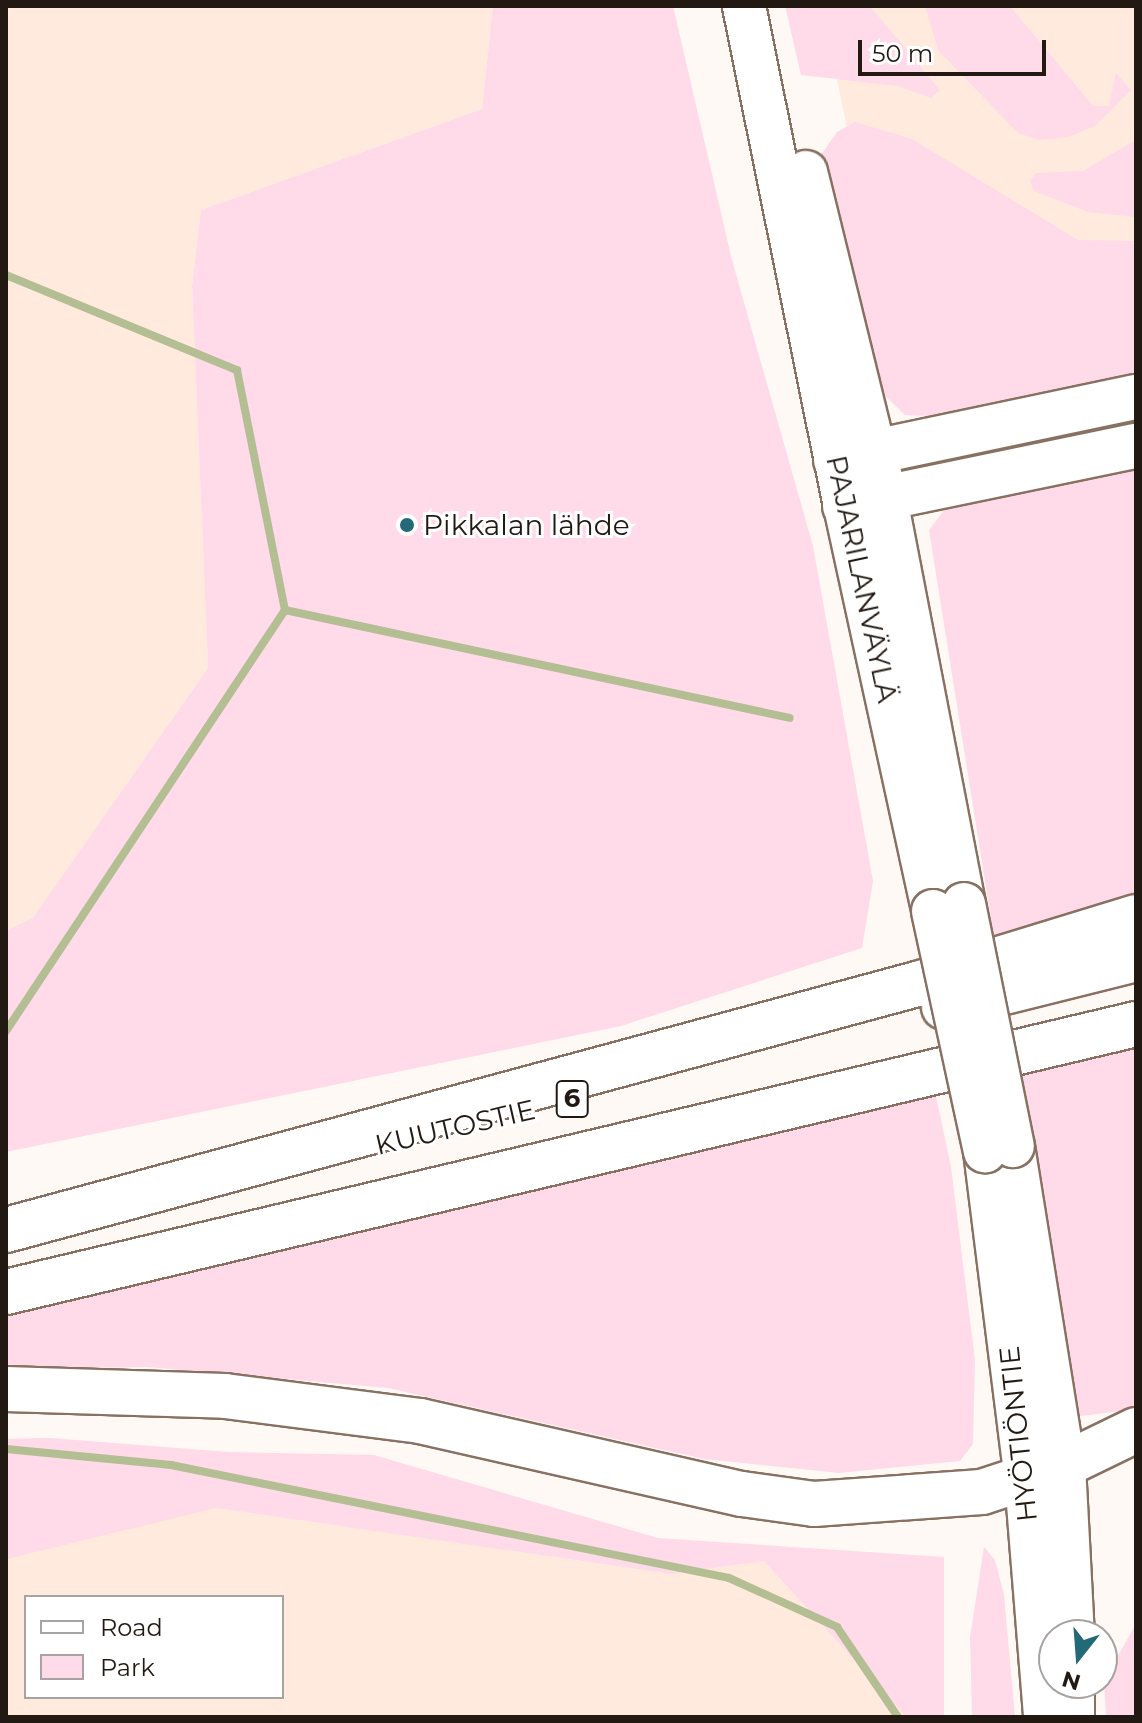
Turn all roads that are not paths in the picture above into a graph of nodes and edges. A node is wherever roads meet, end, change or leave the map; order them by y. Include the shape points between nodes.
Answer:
1 (744, 6) edge
2 (772, 6) edge
3 (1136, 397) edge
4 (1136, 446) edge
5 (860, 478) junction
6 (1136, 917) edge
7 (1136, 959) edge
8 (1136, 1024) edge
9 (999, 1148) joint
10 (6, 1232) edge
11 (6, 1292) edge
12 (6, 1389) edge
13 (1136, 1430) edge
14 (1045, 1472) junction
15 (1070, 1619) edge
16 (1045, 1717) edge

1 - 5 main road, PAJARILANVÄYLÄ
2 - 5 main road, PAJARILANVÄYLÄ
3 - 5 highway
4 - 5 highway
5 - 9 main road, PAJARILANVÄYLÄ, bridge
6 - 10 highway via 917,984
7 - 10 highway, KUUTOSTIE / 6
8 - 11 highway, KUUTOSTIE / 6
9 - 14 main road, HYÖTIÖNTIE
12 - 14 highway via 225,1396 420,1421 742,1494 814,1504 982,1492
13 - 14 highway
14 - 15 main road, HYÖTIÖNTIE
14 - 16 main road, HYÖTIÖNTIE

